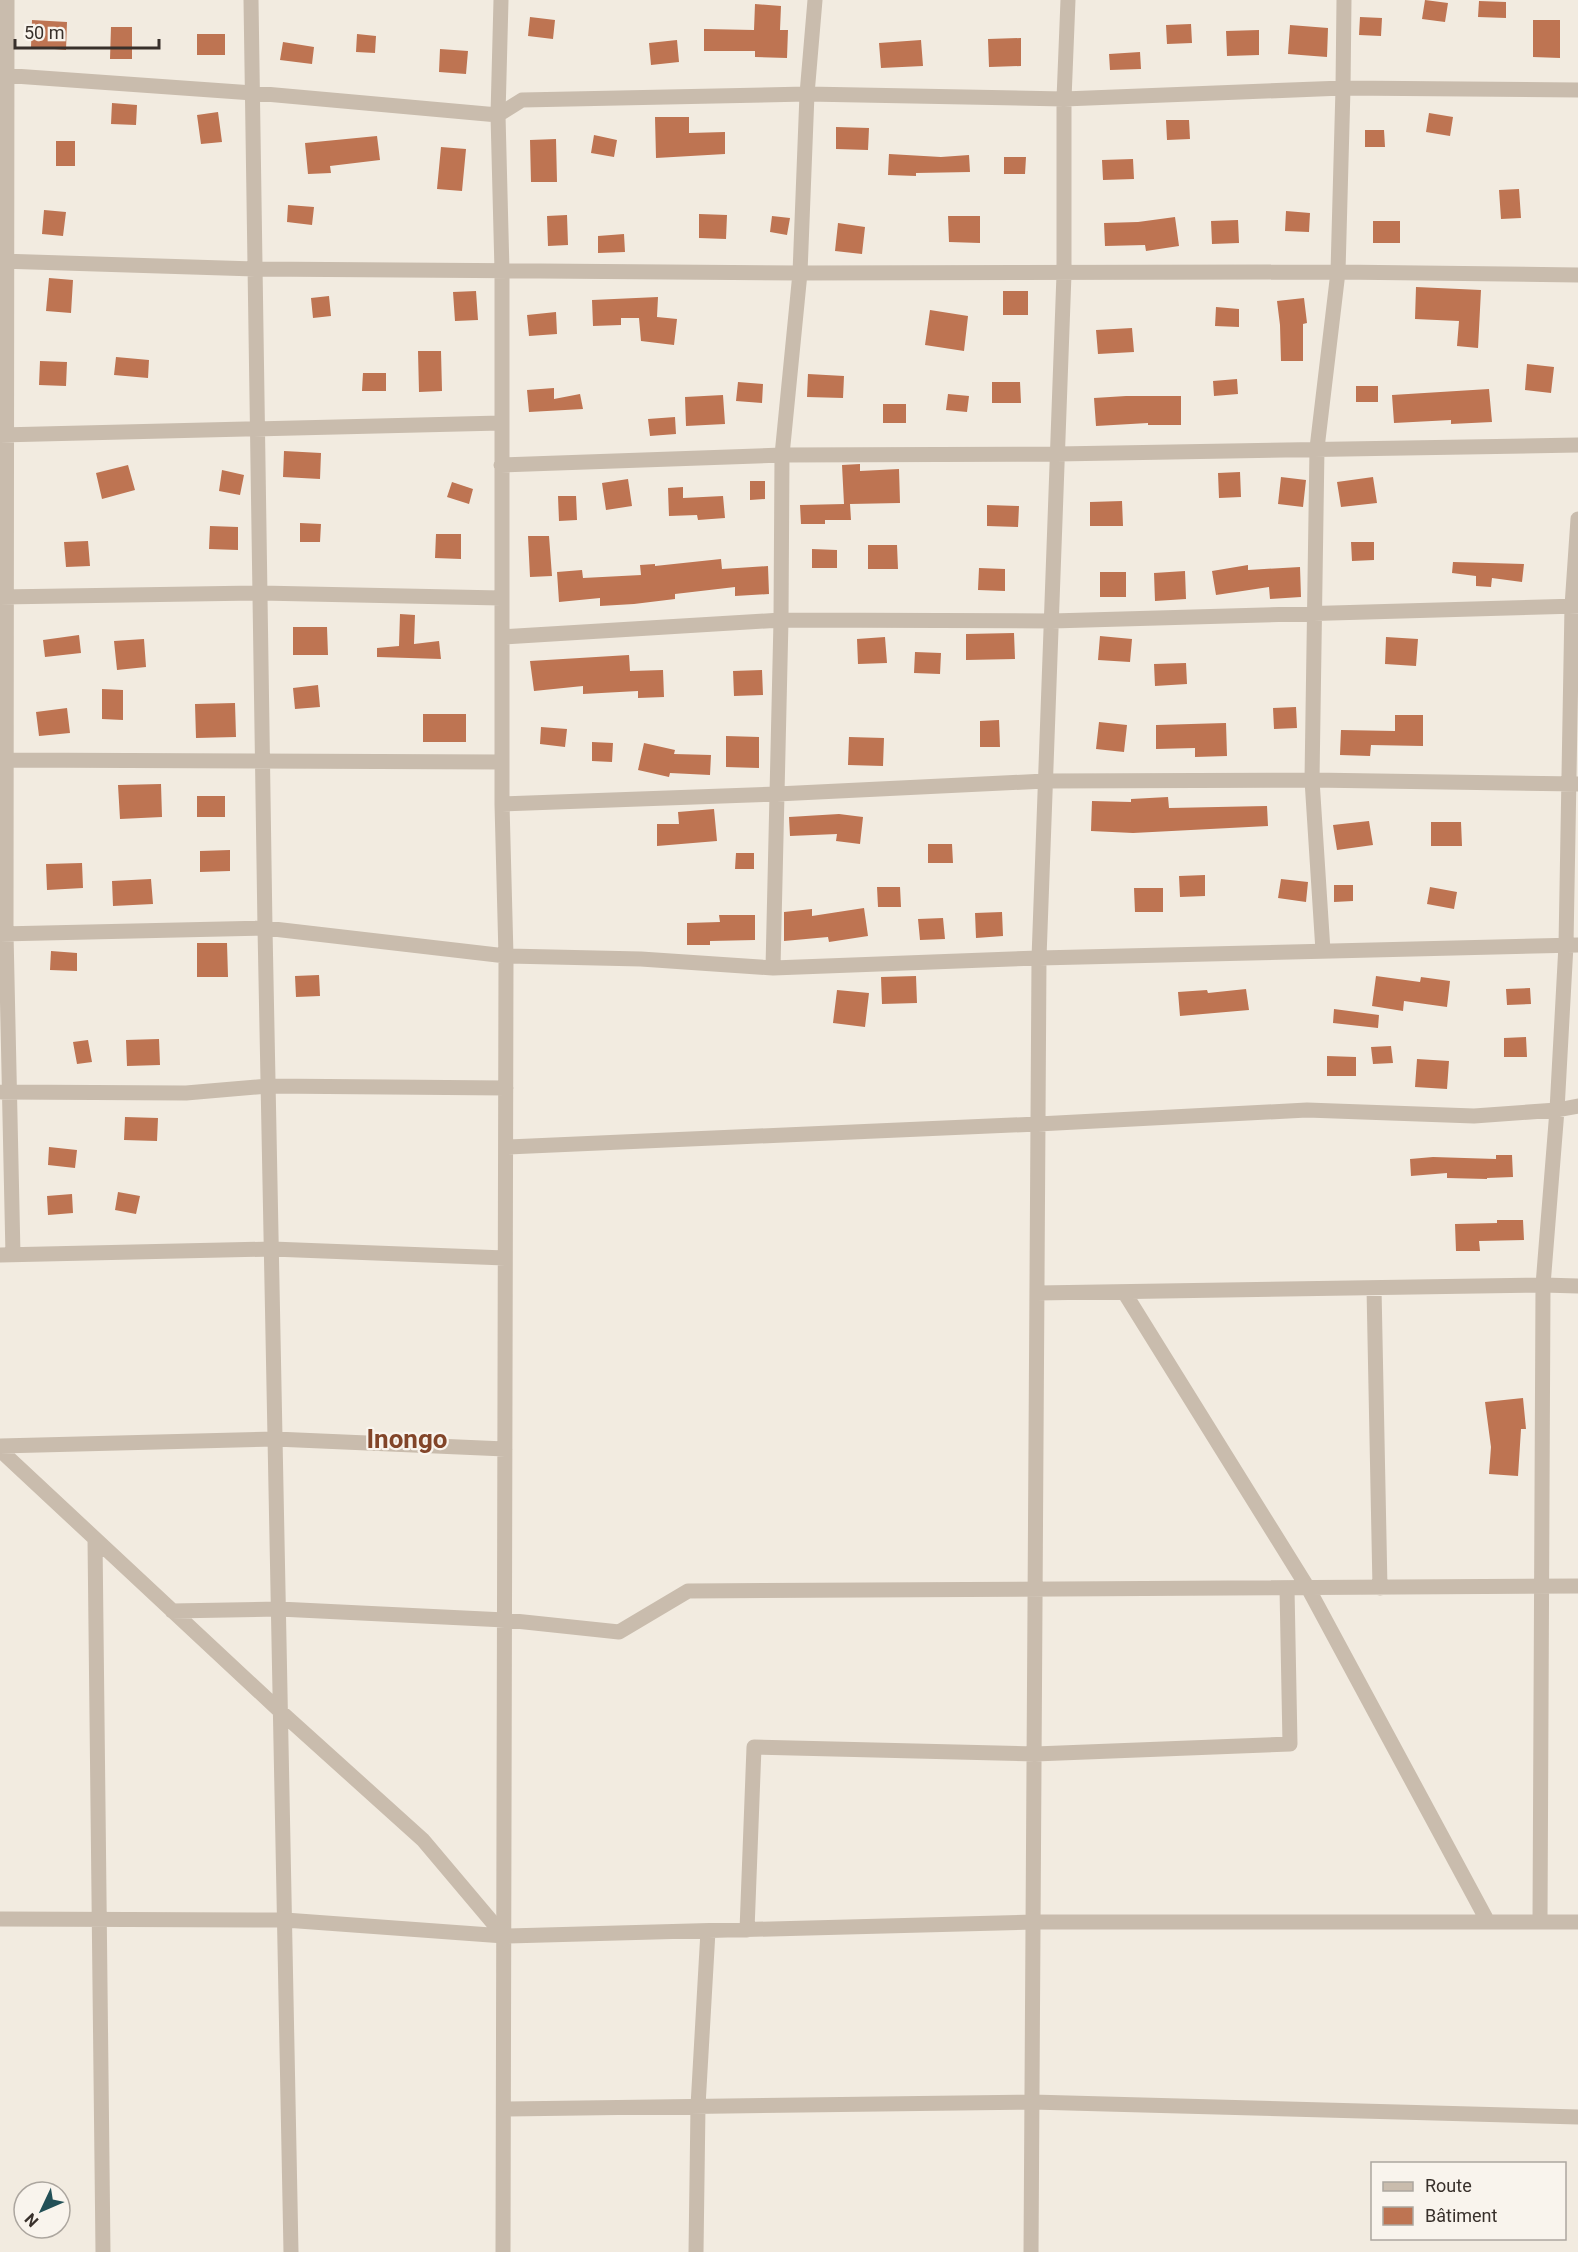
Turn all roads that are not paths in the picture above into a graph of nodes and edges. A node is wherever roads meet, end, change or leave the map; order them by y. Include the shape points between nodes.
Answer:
1 (7, 0) edge
2 (251, 0) edge
3 (501, 0) edge
4 (815, 0) edge
5 (1068, 0) edge
6 (1344, 0) edge
7 (4, 75) edge
8 (1343, 88) junction
9 (1578, 90) edge
10 (253, 93) junction
11 (807, 94) junction
12 (1064, 99) junction
13 (498, 114) junction
14 (4, 262) edge
15 (255, 269) junction
16 (502, 271) junction
17 (1338, 272) junction
18 (800, 273) junction
19 (1064, 274) junction
20 (1578, 275) edge
21 (501, 423) junction
22 (258, 430) junction
23 (4, 435) edge
24 (1578, 445) edge
25 (1317, 448) junction
26 (1057, 454) junction
27 (782, 455) junction
28 (501, 465) junction
29 (1578, 519) edge
30 (261, 593) junction
31 (4, 597) edge
32 (501, 598) junction
33 (1575, 606) edge
34 (1314, 615) junction
35 (781, 620) junction
36 (1052, 621) junction
37 (502, 637) junction
38 (3, 760) edge
39 (263, 760) junction
40 (502, 762) junction
41 (1312, 780) junction
42 (1045, 781) junction
43 (1574, 784) edge
44 (777, 794) junction
45 (502, 804) junction
46 (265, 928) junction
47 (3, 934) edge
48 (1572, 945) edge
49 (1323, 951) junction
50 (506, 956) junction
51 (1039, 958) junction
52 (773, 968) junction
53 (268, 1086) junction
54 (506, 1088) junction
55 (5, 1092) edge
56 (1578, 1106) edge
57 (1557, 1110) junction
58 (1038, 1124) junction
59 (506, 1147) junction
60 (272, 1249) junction
61 (6, 1255) edge
62 (505, 1258) junction
63 (1543, 1285) junction
64 (1578, 1286) edge
65 (1374, 1288) junction
66 (1124, 1292) junction
67 (1037, 1293) junction
68 (275, 1438) junction
69 (0, 1448) edge
70 (505, 1449) junction
71 (95, 1539) junction
72 (1578, 1586) edge
73 (1287, 1588) junction
74 (1308, 1588) junction
75 (1380, 1588) junction
76 (1540, 1588) junction
77 (1036, 1589) junction
78 (279, 1609) junction
79 (172, 1611) junction
80 (505, 1620) junction
81 (281, 1712) junction
82 (1035, 1754) junction
83 (0, 1919) edge
84 (99, 1920) junction
85 (285, 1920) junction
86 (1034, 1922) junction
87 (1488, 1922) junction
88 (1540, 1922) junction
89 (1578, 1922) edge
90 (747, 1930) junction
91 (708, 1931) junction
92 (504, 1936) junction
93 (1032, 2102) junction
94 (698, 2106) junction
95 (504, 2109) junction
96 (1578, 2118) edge
97 (103, 2252) edge
98 (291, 2252) edge
99 (503, 2252) edge
100 (696, 2252) edge
101 (1031, 2252) edge

1 - 7 street
2 - 10 street
3 - 13 street
4 - 11 street
5 - 12 street
6 - 8 street
7 - 10 street
7 - 14 street
8 - 9 street
8 - 12 street
8 - 17 street
10 - 13 street
10 - 15 street
11 - 12 street
11 - 13 street via 522,100
11 - 18 street
12 - 19 street
13 - 16 street
14 - 15 street
14 - 23 street
15 - 16 street
15 - 22 street
16 - 18 street
16 - 21 street
17 - 19 street
17 - 20 street
17 - 25 street
18 - 19 street
18 - 27 street
19 - 26 street
21 - 22 street
21 - 28 street
22 - 23 street
22 - 30 street
23 - 31 street
24 - 25 street
25 - 26 street
25 - 34 street
26 - 27 street
26 - 36 street
27 - 28 street
27 - 35 street
28 - 32 street
29 - 33 street
30 - 31 street
30 - 32 street
30 - 39 street
31 - 38 street
32 - 37 street
33 - 34 street
33 - 43 street
34 - 36 street
34 - 41 street
35 - 36 street
35 - 37 street
35 - 44 street
36 - 42 street
37 - 40 street
38 - 39 street
38 - 47 street
39 - 40 street
39 - 46 street
40 - 45 street
41 - 42 street
41 - 43 street
41 - 49 street
42 - 44 street
42 - 51 street
43 - 48 street
44 - 45 street
44 - 52 street
45 - 50 street
46 - 47 street
46 - 50 street
46 - 53 street
47 - 55 street
48 - 49 street
48 - 57 street
49 - 51 street
50 - 52 street via 640,959
50 - 54 street
51 - 52 street
51 - 58 street
53 - 54 street
53 - 55 street via 186,1093
53 - 60 street
54 - 59 street
55 - 61 street
56 - 57 street
57 - 58 street via 1474,1116 1307,1110
57 - 63 street
58 - 59 street
58 - 67 street
59 - 62 street
60 - 61 street
60 - 62 street
60 - 68 street
62 - 70 street
63 - 64 street
63 - 65 street
63 - 76 street
65 - 66 street
65 - 75 street
66 - 67 street
66 - 74 street
67 - 77 street
68 - 69 street
68 - 70 street
68 - 78 street
69 - 71 street
70 - 80 street
71 - 79 street
71 - 84 street
72 - 76 street
73 - 74 street
73 - 77 street
73 - 82 street via 1290,1744
74 - 75 street
74 - 87 street
75 - 76 street
76 - 88 street
77 - 80 street via 688,1591 619,1632
77 - 82 street
78 - 79 street
78 - 80 street
78 - 81 street
79 - 81 street
80 - 92 street
81 - 85 street
81 - 92 street via 423,1840
82 - 86 street
82 - 90 street via 754,1747
83 - 84 street
84 - 85 street
84 - 97 street
85 - 92 street
85 - 98 street
86 - 87 street
86 - 90 street
86 - 93 street
87 - 88 street
88 - 89 street
90 - 91 street
91 - 92 street
91 - 94 street
92 - 95 street
93 - 94 street
93 - 96 street
93 - 101 street
94 - 95 street
94 - 100 street
95 - 99 street

